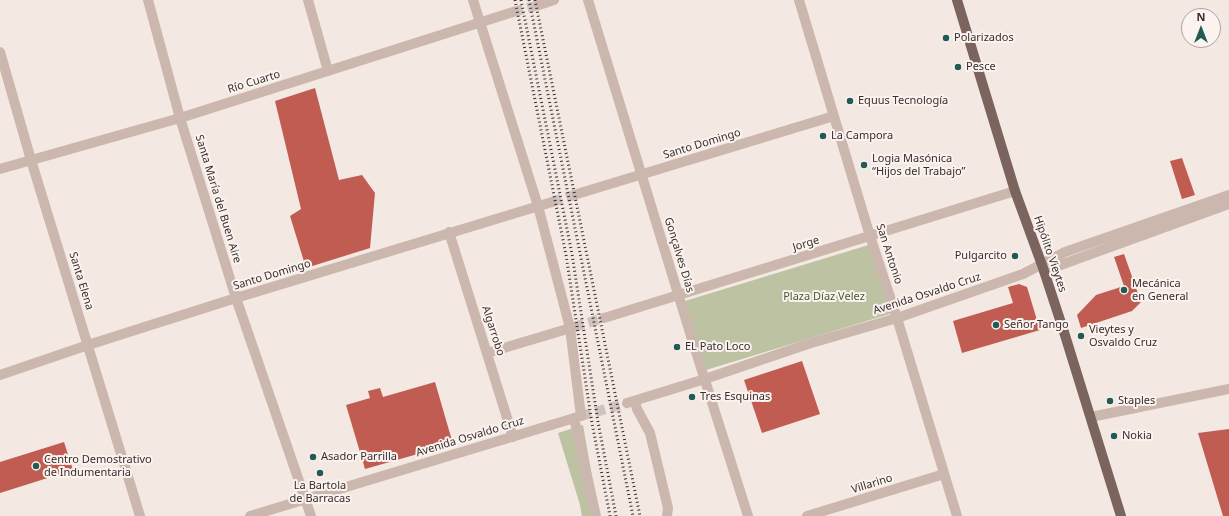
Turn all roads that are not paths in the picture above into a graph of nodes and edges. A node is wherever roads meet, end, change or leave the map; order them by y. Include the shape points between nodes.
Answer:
1 (148, 0) edge
2 (308, 0) edge
3 (473, 0) edge
4 (554, 0) edge
5 (588, 0) edge
6 (799, 0) edge
7 (957, 0) edge
8 (539, 5) tunnel mouth
9 (513, 12) tunnel mouth
10 (480, 22) junction
11 (0, 52) edge
12 (328, 71) junction
13 (834, 116) junction
14 (180, 118) junction
15 (31, 160) junction
16 (0, 169) edge
17 (641, 175) junction
18 (1015, 191) junction
19 (577, 194) tunnel mouth
20 (1229, 195) edge
21 (552, 202) tunnel mouth
22 (1229, 204) edge
23 (538, 206) junction
24 (449, 232) junction
25 (870, 236) junction
26 (1043, 268) junction
27 (679, 295) junction
28 (236, 298) junction
29 (604, 318) tunnel mouth
30 (897, 318) junction
31 (572, 327) junction
32 (88, 345) junction
33 (487, 353) junction
34 (0, 375) edge
35 (705, 379) junction
36 (1229, 389) edge
37 (578, 417) junction
38 (1091, 417) junction
39 (513, 436) junction
40 (944, 474) junction
41 (305, 499) junction
42 (812, 515) edge
43 (140, 516) edge
44 (250, 516) edge
45 (311, 516) edge
46 (596, 516) edge
47 (667, 516) edge
48 (748, 516) edge
49 (957, 516) edge
50 (1121, 516) edge

1 - 14 street, Santa María del Buen Aire
2 - 12 street
3 - 10 street
4 - 8 street
5 - 17 street, Gonçalves Días
6 - 13 street, San Antonio
7 - 18 main road, Hipólito Vieytes
9 - 10 street, Río Cuarto
10 - 12 street, Río Cuarto
10 - 23 street
11 - 15 street, Santa Elena
12 - 14 street, Río Cuarto
13 - 17 street, Santo Domingo
13 - 25 street, San Antonio
14 - 15 street, Río Cuarto
14 - 28 street, Santa María del Buen Aire
15 - 16 street, Río Cuarto
15 - 32 street, Santa Elena
17 - 19 street, Santo Domingo
17 - 27 street, Gonçalves Días
18 - 25 street, Jorge
18 - 26 main road, Hipólito Vieytes
20 - 26 street, Avenida Osvaldo Cruz via 1065,252
21 - 23 street, Santo Domingo
22 - 26 street, Avenida Osvaldo Cruz
23 - 24 street, Santo Domingo
23 - 31 street
24 - 28 street, Santo Domingo
24 - 33 street, Algarrobo
25 - 27 street, Jorge
25 - 30 street, San Antonio
26 - 30 street, Avenida Osvaldo Cruz
26 - 38 main road, Hipólito Vieytes
27 - 29 street, Jorge
27 - 35 street, Gonçalves Días
28 - 32 street, Santo Domingo
28 - 41 street, Santa María del Buen Aire
30 - 35 street, Avenida Osvaldo Cruz via 808,344
30 - 40 street, San Antonio
31 - 33 street
31 - 37 street
32 - 34 street, Santo Domingo
32 - 43 street, Santa Elena
33 - 39 street, Algarrobo
35 - 47 street, Avenida Osvaldo Cruz via 631,402 650,433 668,508
35 - 48 street, Gonçalves Días
36 - 38 street
37 - 39 street, Avenida Osvaldo Cruz
37 - 46 street
38 - 50 main road, Hipólito Vieytes
39 - 41 street, Avenida Osvaldo Cruz
40 - 42 street, Villarino
40 - 49 street, San Antonio
41 - 44 street, Avenida Osvaldo Cruz
41 - 45 street, Santa María del Buen Aire

